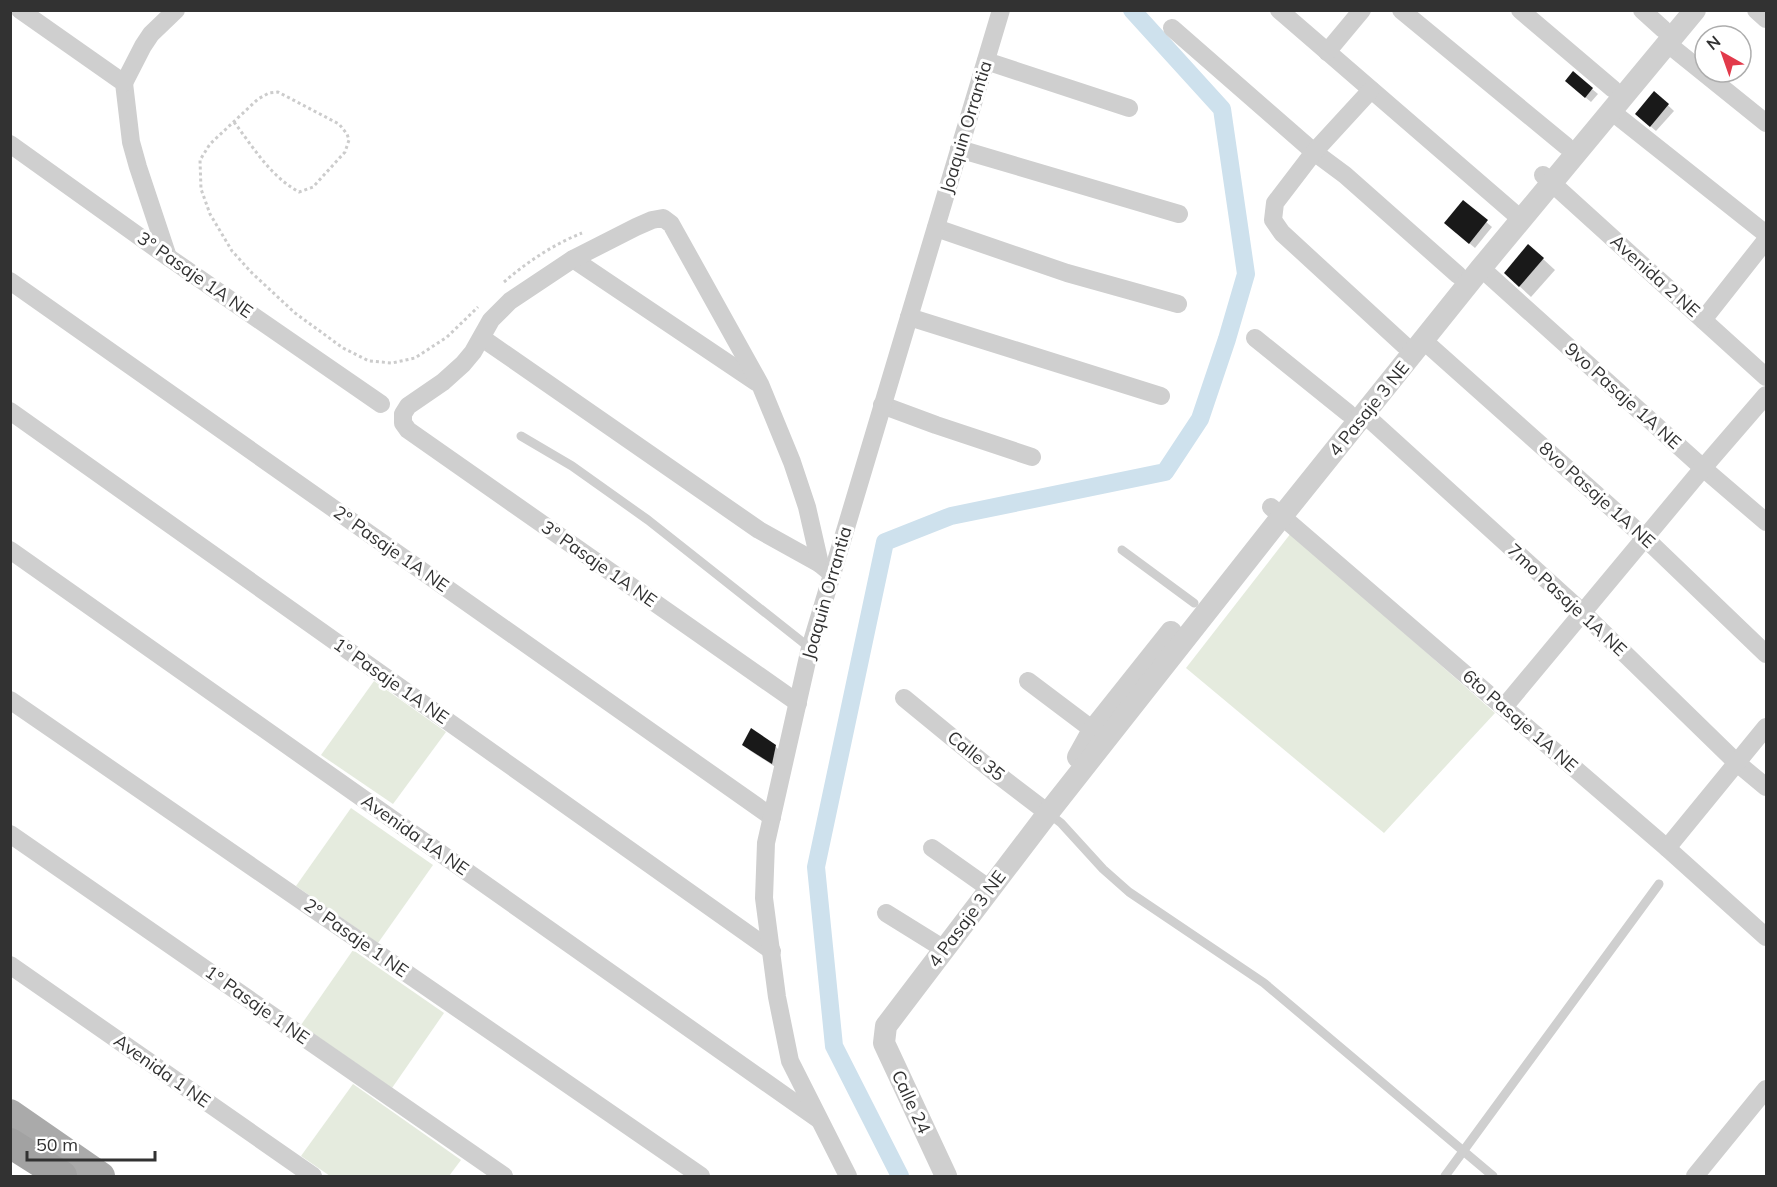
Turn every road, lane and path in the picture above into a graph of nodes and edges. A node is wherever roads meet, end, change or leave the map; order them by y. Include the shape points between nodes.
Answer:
1 (20, 10) edge
2 (176, 10) edge
3 (1001, 10) edge
4 (1279, 10) edge
5 (1362, 10) edge
6 (1401, 10) edge
7 (1520, 10) edge
8 (1642, 10) edge
9 (1678, 10) edge
10 (1695, 10) edge
11 (1756, 10) edge
12 (1767, 19) edge
13 (1172, 28) dead end
14 (1665, 36) junction
15 (1327, 52) junction
16 (986, 61) junction
17 (124, 83) junction
18 (1371, 90) junction
19 (1612, 100) junction
20 (1129, 108) dead end
21 (234, 122) junction
22 (1767, 123) edge
23 (10, 144) edge
24 (1566, 147) junction
25 (959, 149) junction
26 (1314, 152) junction
27 (1547, 179) junction
28 (1179, 214) dead end
29 (1517, 216) junction
30 (936, 228) junction
31 (587, 231) dead end
32 (1767, 234) edge
33 (1767, 240) edge
34 (168, 257) junction
35 (573, 259) junction
36 (1482, 268) junction
37 (1458, 275) junction
38 (10, 281) edge
39 (498, 288) dead end
40 (483, 302) dead end
41 (1178, 304) dead end
42 (909, 317) junction
43 (1703, 320) junction
44 (482, 338) junction
45 (1255, 338) dead end
46 (1414, 343) junction
47 (1767, 377) edge
48 (760, 384) junction
49 (1767, 395) edge
50 (1161, 396) dead end
51 (381, 404) dead end
52 (882, 405) junction
53 (10, 411) edge
54 (1356, 414) junction
55 (521, 436) dead end
56 (1032, 457) dead end
57 (1702, 468) junction
58 (1277, 512) junction
59 (1767, 522) edge
60 (1644, 537) junction
61 (10, 550) edge
62 (1122, 550) dead end
63 (826, 569) junction
64 (1194, 603) junction
65 (1582, 612) junction
66 (810, 648) junction
67 (1767, 654) edge
68 (1028, 681) dead end
69 (904, 698) dead end
70 (10, 700) edge
71 (798, 703) junction
72 (1504, 707) junction
73 (1767, 726) edge
74 (1093, 730) junction
75 (1736, 762) junction
76 (1767, 787) edge
77 (1048, 813) junction
78 (772, 817) junction
79 (10, 834) edge
80 (932, 848) dead end
81 (1667, 848) junction
82 (1659, 884) dead end
83 (990, 889) junction
84 (886, 913) dead end
85 (1767, 937) edge
86 (944, 949) junction
87 (772, 951) junction
88 (10, 965) edge
89 (886, 1026) joint
90 (1767, 1089) edge
91 (10, 1113) edge
92 (820, 1120) junction
93 (10, 1143) edge
94 (1464, 1152) junction
95 (62, 1176) edge
96 (101, 1176) edge
97 (313, 1176) edge
98 (504, 1176) edge
99 (701, 1176) edge
100 (848, 1176) edge
101 (946, 1176) edge
102 (1445, 1176) edge
103 (1493, 1176) edge
104 (1695, 1176) edge

1 - 17 street
2 - 17 street via 151,34
3 - 16 street, Joaquin Orrantia
4 - 15 street
5 - 15 street
6 - 24 street
7 - 19 street
8 - 14 street
9 - 14 street, 4 Pasaje 3 NE
10 - 14 street, 4 Pasaje 3 NE
11 - 12 street
13 - 26 street
14 - 19 street, 4 Pasaje 3 NE
14 - 22 street
15 - 18 street
16 - 20 street
16 - 25 street, Joaquin Orrantia
17 - 34 street via 131,141
18 - 26 street, 8vo Pasaje 1A NE
18 - 29 street
19 - 24 street, 4 Pasaje 3 NE
19 - 27 street, 4 Pasaje 3 NE
19 - 32 street
21 - 21 path via 258,99 278,92 339,124 349,140 345,152 313,187 299,192 284,184
21 - 40 path via 210,144 200,160 201,189 210,214 232,251 252,273 321,333 369,361 392,363 415,358 447,337
23 - 34 street, 3° Pasaje 1A NE
24 - 27 street, 4 Pasaje 3 NE
25 - 28 street
25 - 30 street, Joaquin Orrantia
26 - 37 street
26 - 46 street, 8vo Pasaje 1A NE via 1275,203 1274,220 1282,233
27 - 29 street, 4 Pasaje 3 NE
27 - 43 street, Avenida 2 NE
29 - 36 street, 4 Pasaje 3 NE
29 - 37 street, 4 Pasaje 3 NE
30 - 41 street via 1067,273
30 - 42 street, Joaquin Orrantia
31 - 39 path via 561,242
33 - 43 street
34 - 51 street, 3° Pasaje 1A NE
35 - 44 street via 510,301
35 - 48 street
35 - 48 street via 663,218 671,224
36 - 46 street, 4 Pasaje 3 NE
36 - 57 street, 9vo Pasaje 1A NE
37 - 46 street, 4 Pasaje 3 NE
38 - 78 street, 2° Pasaje 1A NE
42 - 50 street
42 - 52 street, Joaquin Orrantia
43 - 47 street, Avenida 2 NE
44 - 63 street via 759,530
44 - 71 street, 3° Pasaje 1A NE via 463,364 408,406 403,414 408,430
45 - 54 street, 7mo Pasaje 1A NE
46 - 54 street, 4 Pasaje 3 NE
46 - 60 street, 8vo Pasaje 1A NE
48 - 63 street via 792,462
49 - 57 street
52 - 56 street
52 - 63 street, Joaquin Orrantia
53 - 87 street, 1° Pasaje 1A NE
54 - 58 street, 4 Pasaje 3 NE
54 - 65 street, 7mo Pasaje 1A NE
55 - 66 lane via 572,466 648,520
57 - 59 street, 9vo Pasaje 1A NE
57 - 60 street
58 - 64 street, 4 Pasaje 3 NE
58 - 72 street, 6to Pasaje 1A NE
58 - 77 street, 4 Pasaje 3 NE
60 - 65 street
60 - 67 street, 8vo Pasaje 1A NE
61 - 92 street, Avenida 1A NE
62 - 64 lane
63 - 66 street, Joaquin Orrantia
64 - 74 street, 4 Pasaje 3 NE
65 - 72 street
65 - 75 street, 7mo Pasaje 1A NE
66 - 71 street, Joaquin Orrantia
68 - 74 street
69 - 77 street, Calle 35
70 - 99 street, 2° Pasaje 1 NE
71 - 78 street, Joaquin Orrantia
72 - 81 street, 6to Pasaje 1A NE
73 - 75 street
74 - 77 street, 4 Pasaje 3 NE
75 - 76 street, 7mo Pasaje 1A NE
75 - 81 street
77 - 83 street, 4 Pasaje 3 NE
77 - 94 lane via 1130,892 1264,984
78 - 87 street, Joaquin Orrantia via 766,843 764,898
79 - 98 street, 1° Pasaje 1 NE
80 - 83 street
81 - 85 street, 6to Pasaje 1A NE
82 - 94 lane
83 - 86 street, 4 Pasaje 3 NE
84 - 86 street
86 - 89 street, 4 Pasaje 3 NE
87 - 92 street, Joaquin Orrantia via 790,1061
88 - 97 street, Avenida 1 NE
89 - 101 street, Calle 24 via 884,1043
90 - 104 street
91 - 96 main road
92 - 100 street, Joaquin Orrantia
93 - 95 highway
94 - 102 lane
94 - 103 lane

